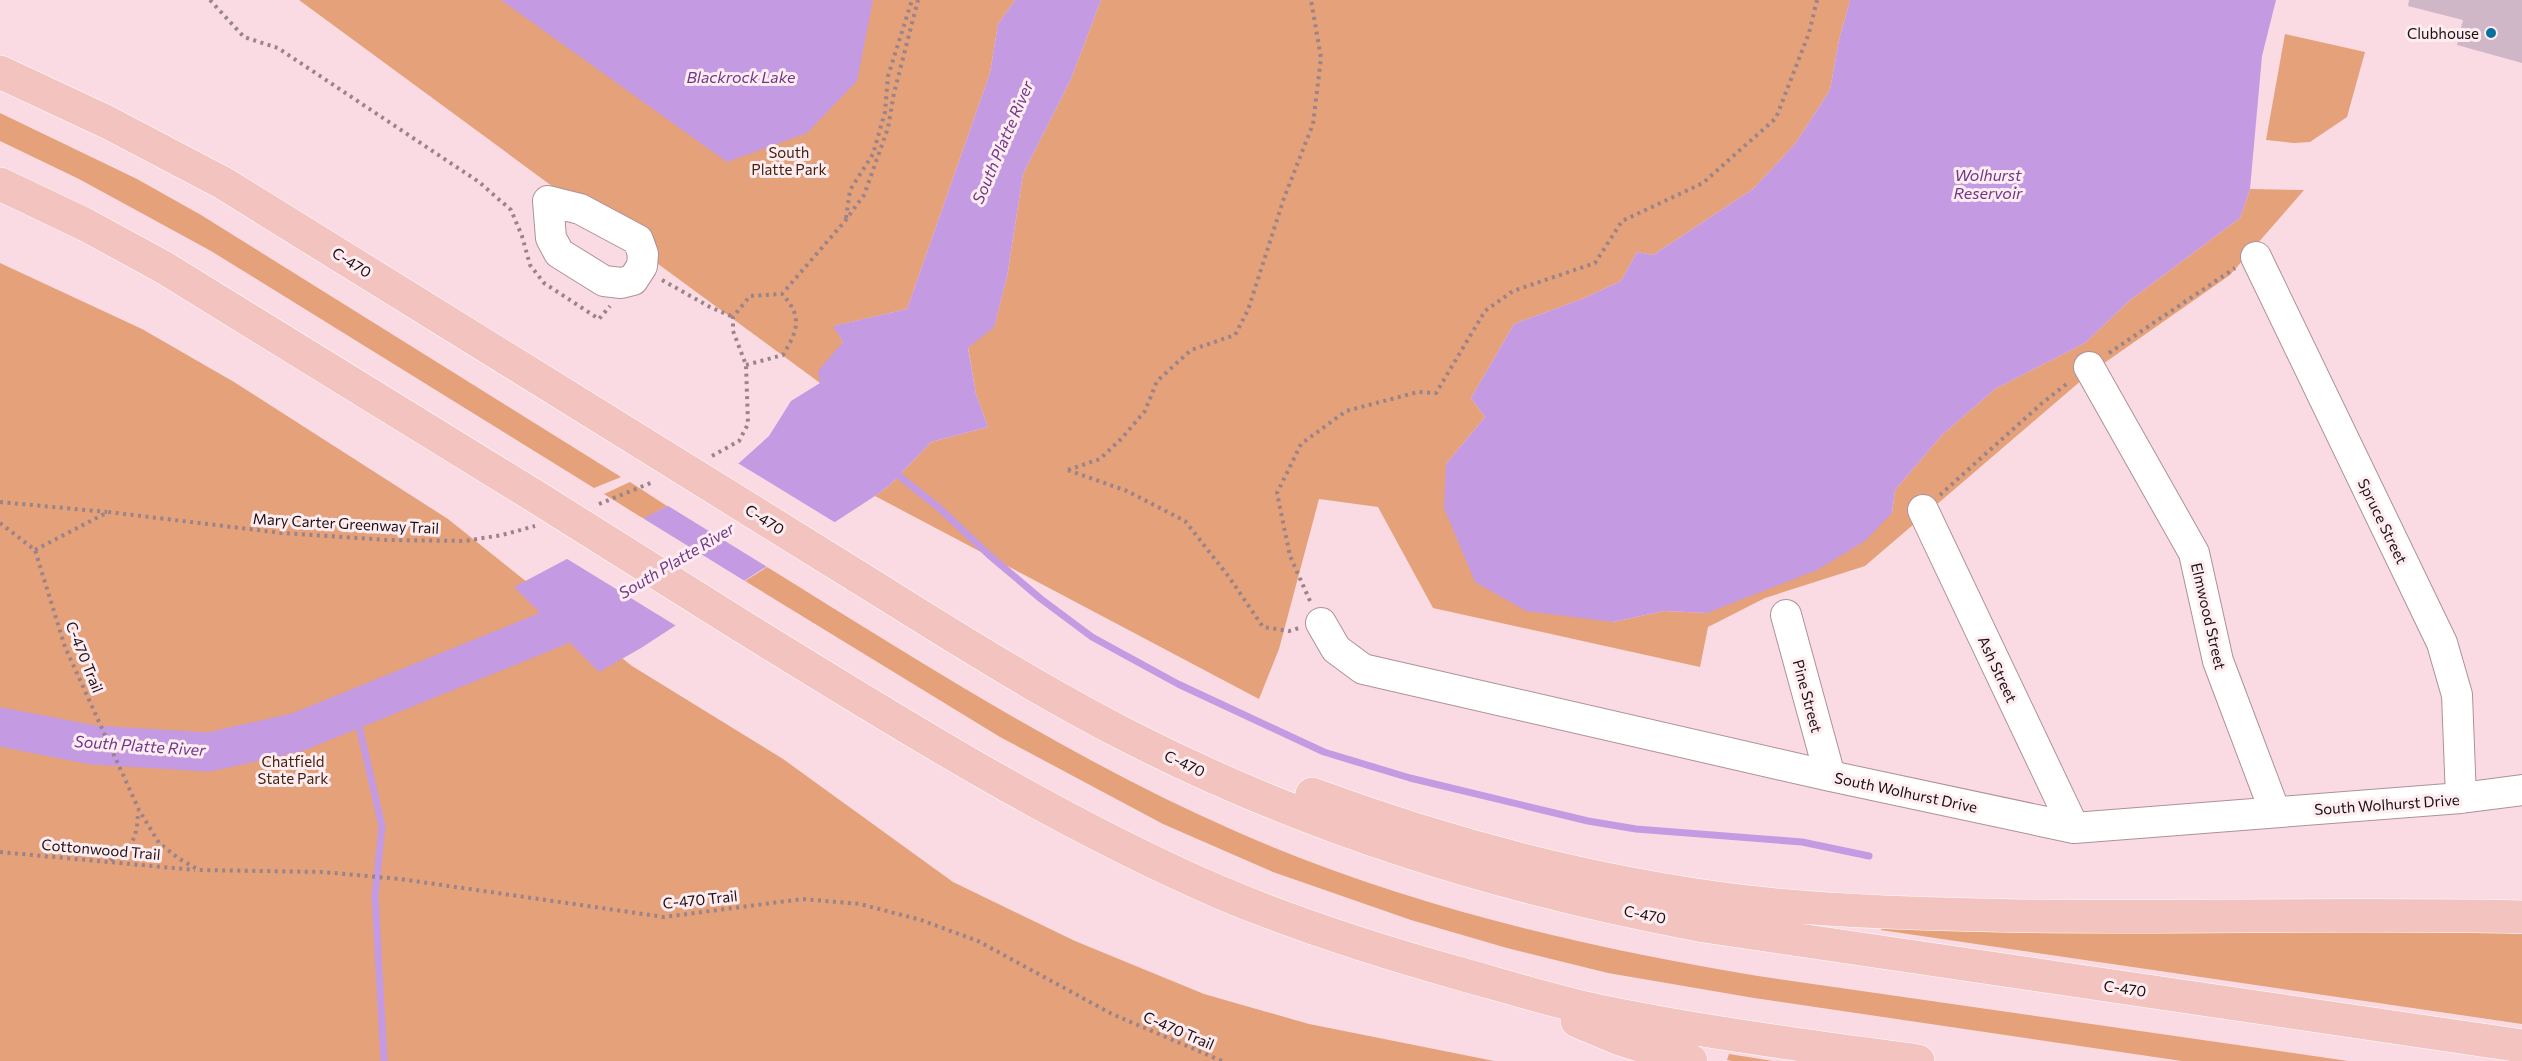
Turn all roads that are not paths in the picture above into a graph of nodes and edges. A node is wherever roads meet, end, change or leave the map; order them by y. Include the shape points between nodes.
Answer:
1 (0, 72) edge
2 (0, 184) edge
3 (2256, 257) dead end
4 (2089, 367) dead end
5 (1923, 510) dead end
6 (1786, 615) dead end
7 (1321, 623) road end
8 (940, 628) junction
9 (1830, 776) junction
10 (2522, 790) edge
11 (2462, 798) junction
12 (2275, 812) junction
13 (2074, 828) junction
14 (2522, 917) edge
15 (1520, 990) junction
16 (2522, 1046) edge
17 (1691, 1061) edge
18 (1918, 1061) edge

1 - 8 highway, C-470, bridge via 223,183
2 - 15 highway, bridge via 95,229 170,271 536,510 740,625 986,775 1058,814 1250,904 1411,960
3 - 11 street, Spruce Street via 2442,643 2457,695
4 - 12 street, Elmwood Street via 2194,553 2218,661
5 - 13 street, Ash Street
6 - 9 street, Pine Street
7 - 9 street, South Wolhurst Drive via 1336,649 1363,669
8 - 14 highway via 988,635 1135,718 1325,799 1489,850 1658,889 1749,902 1913,915
8 - 16 highway, C-470 via 1095,718 1211,775 1359,835 1502,880 1713,927
9 - 13 street, South Wolhurst Drive
10 - 11 street, South Wolhurst Drive
11 - 12 street, South Wolhurst Drive
12 - 13 street, South Wolhurst Drive
15 - 17 highway via 1591,1028
15 - 18 highway via 1627,1016

